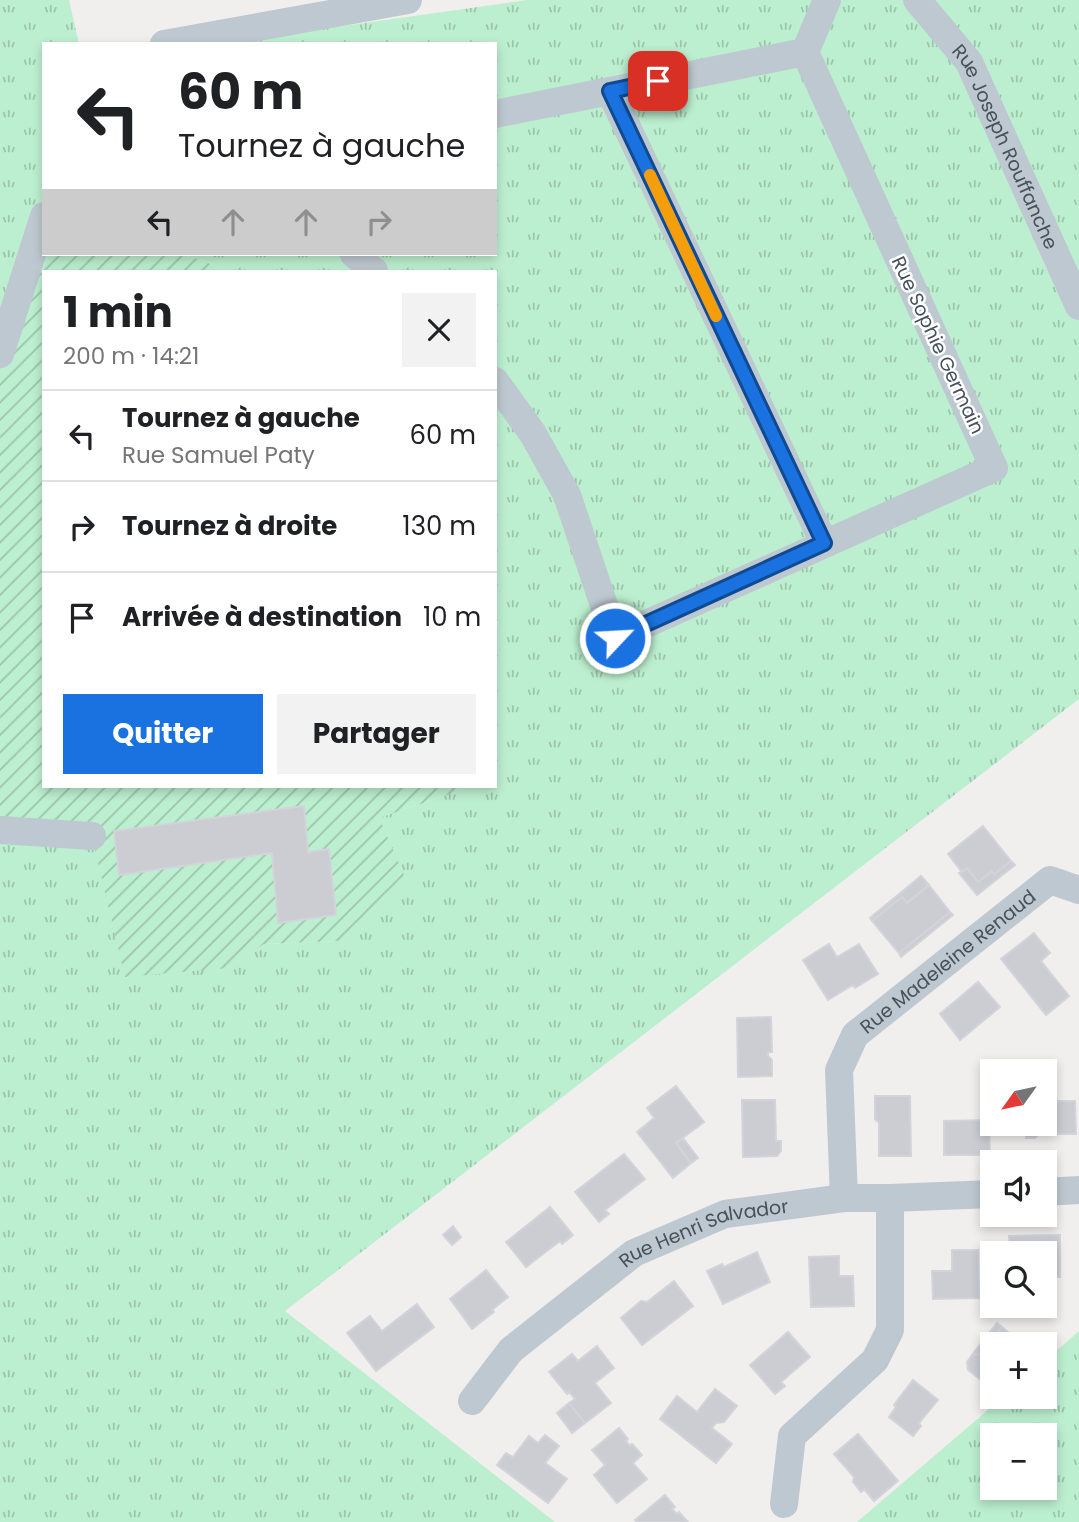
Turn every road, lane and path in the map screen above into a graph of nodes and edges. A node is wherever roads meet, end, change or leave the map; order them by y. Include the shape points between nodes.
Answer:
1 (408, 0) edge
2 (827, 0) edge
3 (917, 0) edge
4 (175, 42) edge
5 (804, 52) junction
6 (610, 91) junction
7 (497, 114) edge
8 (42, 222) edge
9 (356, 256) edge
10 (373, 270) edge
11 (1079, 306) edge
12 (0, 354) edge
13 (497, 384) edge
14 (824, 543) junction
15 (0, 830) edge
16 (92, 836) dead end
17 (1079, 890) edge
18 (1079, 1190) edge
19 (1057, 1191) edge
20 (980, 1195) edge
21 (845, 1198) junction
22 (890, 1199) junction
23 (472, 1401) dead end
24 (784, 1503) dead end

1 - 4 street
2 - 5 street
3 - 11 street, Rue Joseph Rouffanche via 970,62
5 - 6 street
5 - 14 street, Rue Sophie Germain via 995,468
6 - 7 street
6 - 14 street
8 - 12 street
9 - 10 street
13 - 14 street via 533,434 567,495 615,638
15 - 16 street
17 - 21 street, Rue Madeleine Renaud via 1050,880 855,1035 839,1070
18 - 19 street
20 - 22 street, Rue Henri Salvador
21 - 22 street, Rue Henri Salvador
21 - 23 street, Rue Henri Salvador via 725,1214 634,1253 511,1350
22 - 24 street via 890,1330 874,1360 792,1436

